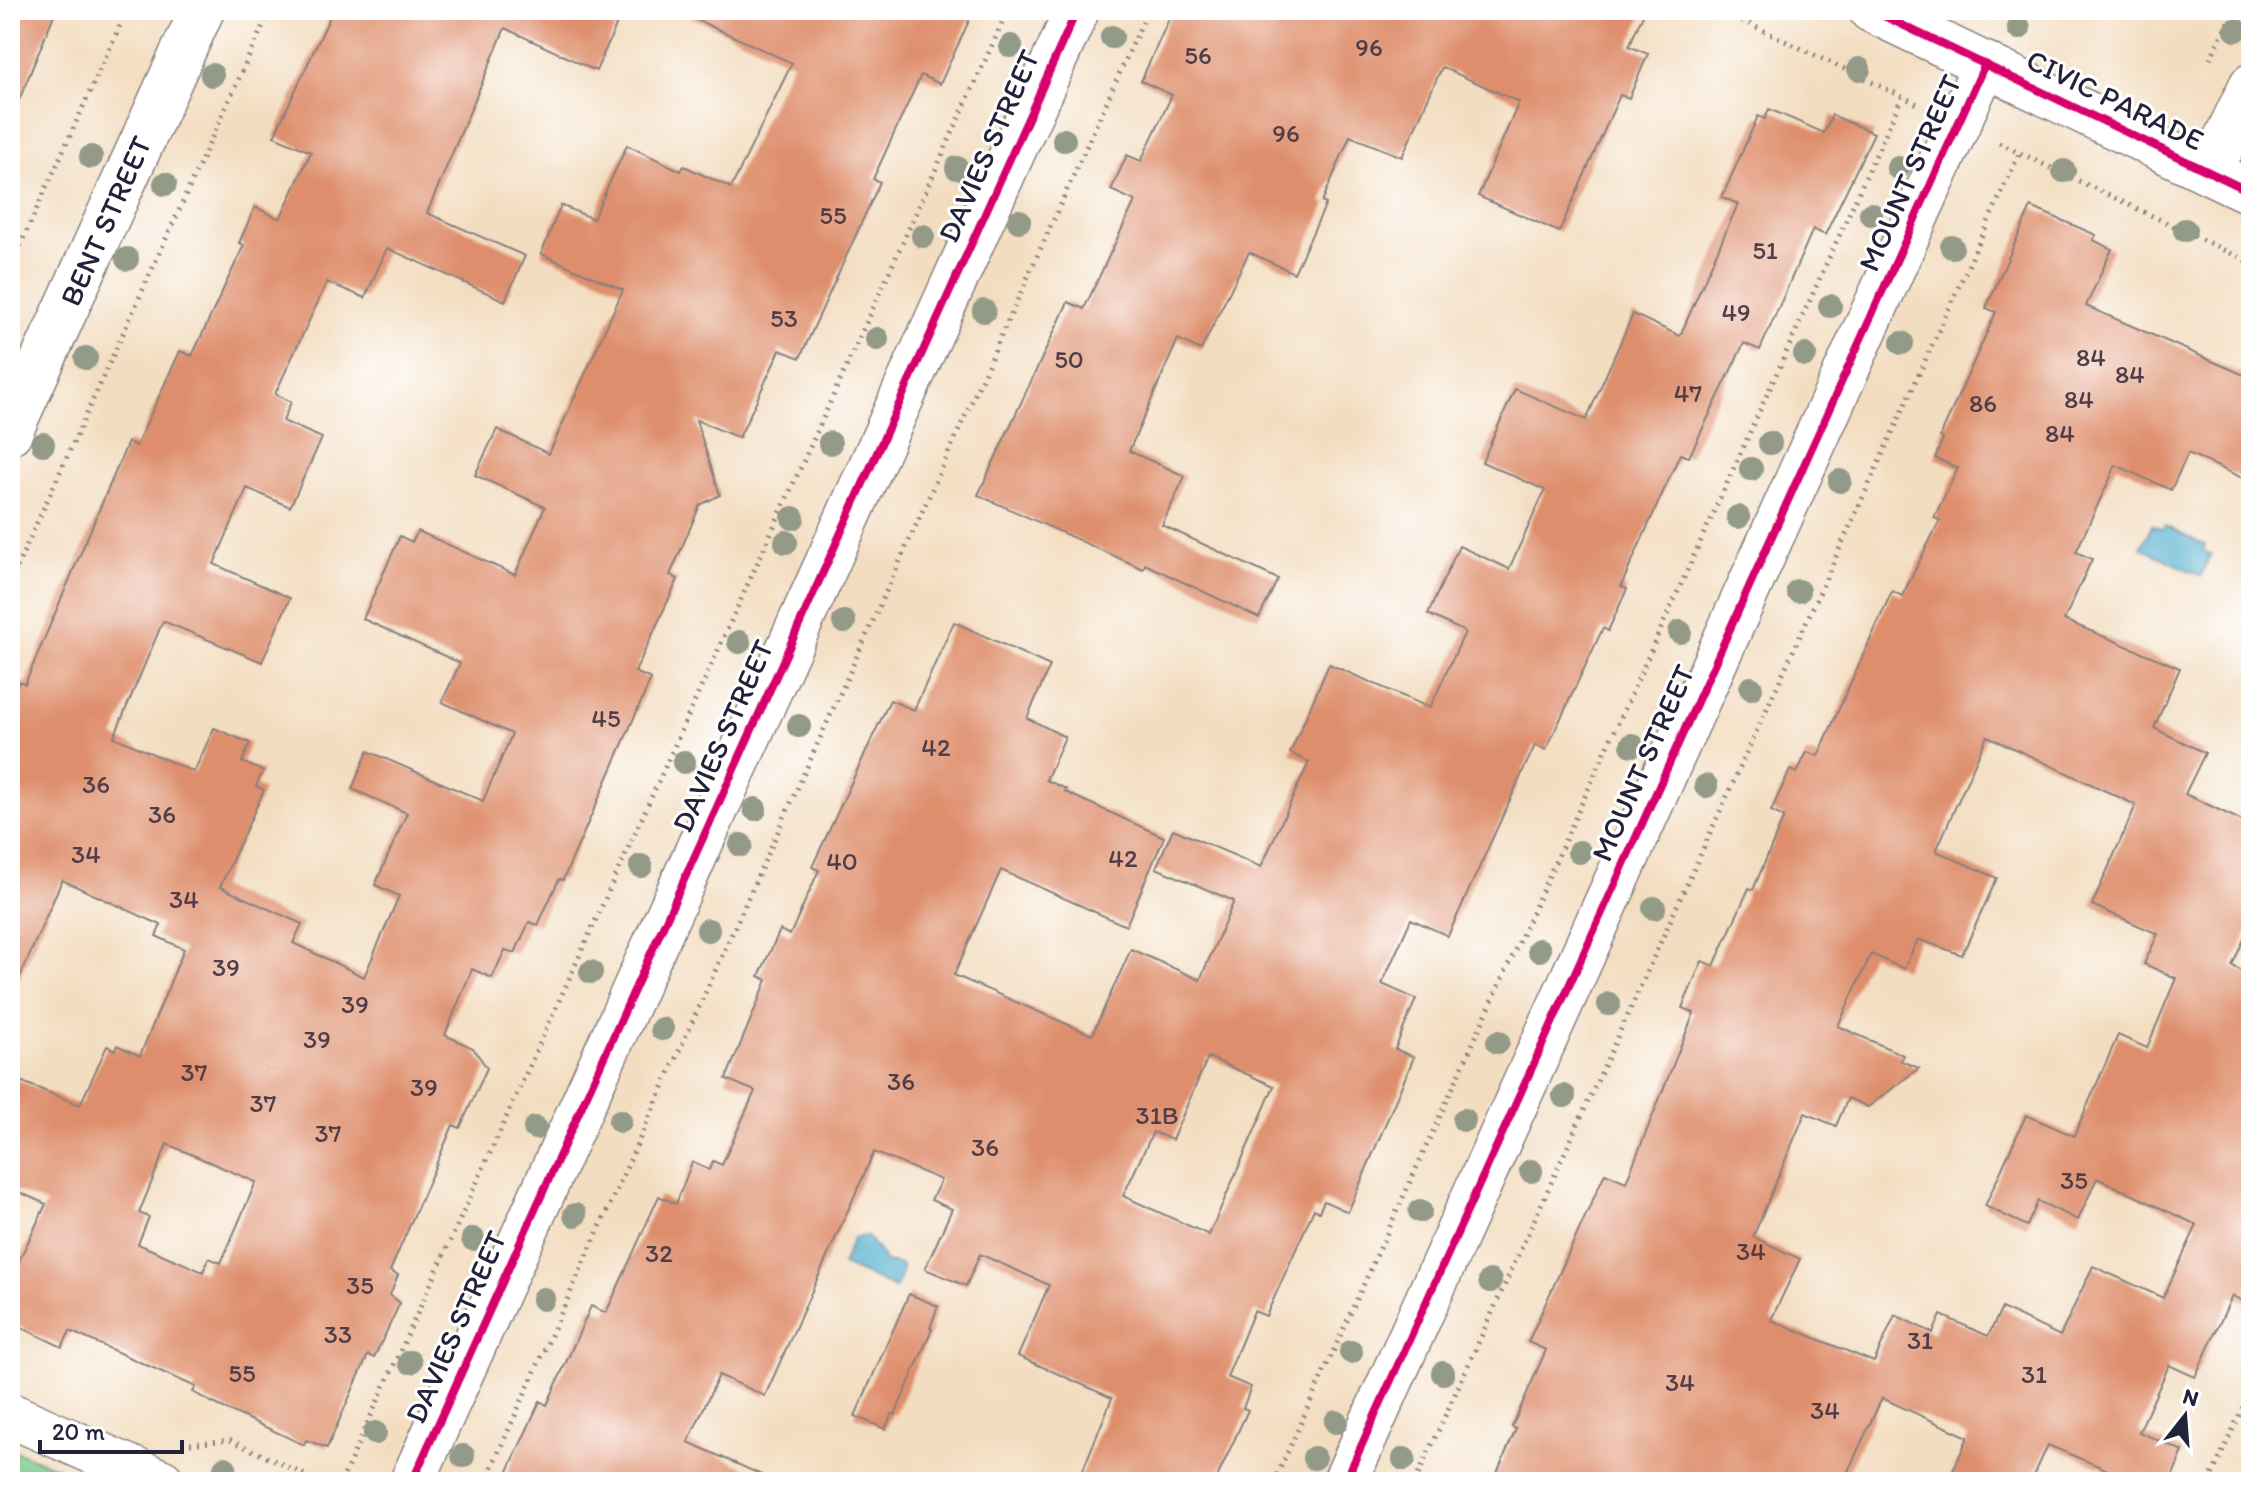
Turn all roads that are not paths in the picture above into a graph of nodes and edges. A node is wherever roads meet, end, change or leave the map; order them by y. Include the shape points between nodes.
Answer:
1 (202, 10) edge
2 (1077, 10) edge
3 (1871, 10) edge
4 (1985, 64) junction
5 (2251, 86) edge
6 (2210, 172) junction
7 (2251, 192) edge
8 (10, 432) edge
9 (10, 1415) edge
10 (162, 1482) edge
11 (412, 1482) edge
12 (1345, 1482) edge

1 - 8 street, BENT STREET
2 - 11 street, DAVIES STREET
3 - 4 street, CIVIC PARADE
4 - 6 street, CIVIC PARADE
4 - 12 street, MOUNT STREET
5 - 6 street
6 - 7 street, CIVIC PARADE
9 - 10 street

